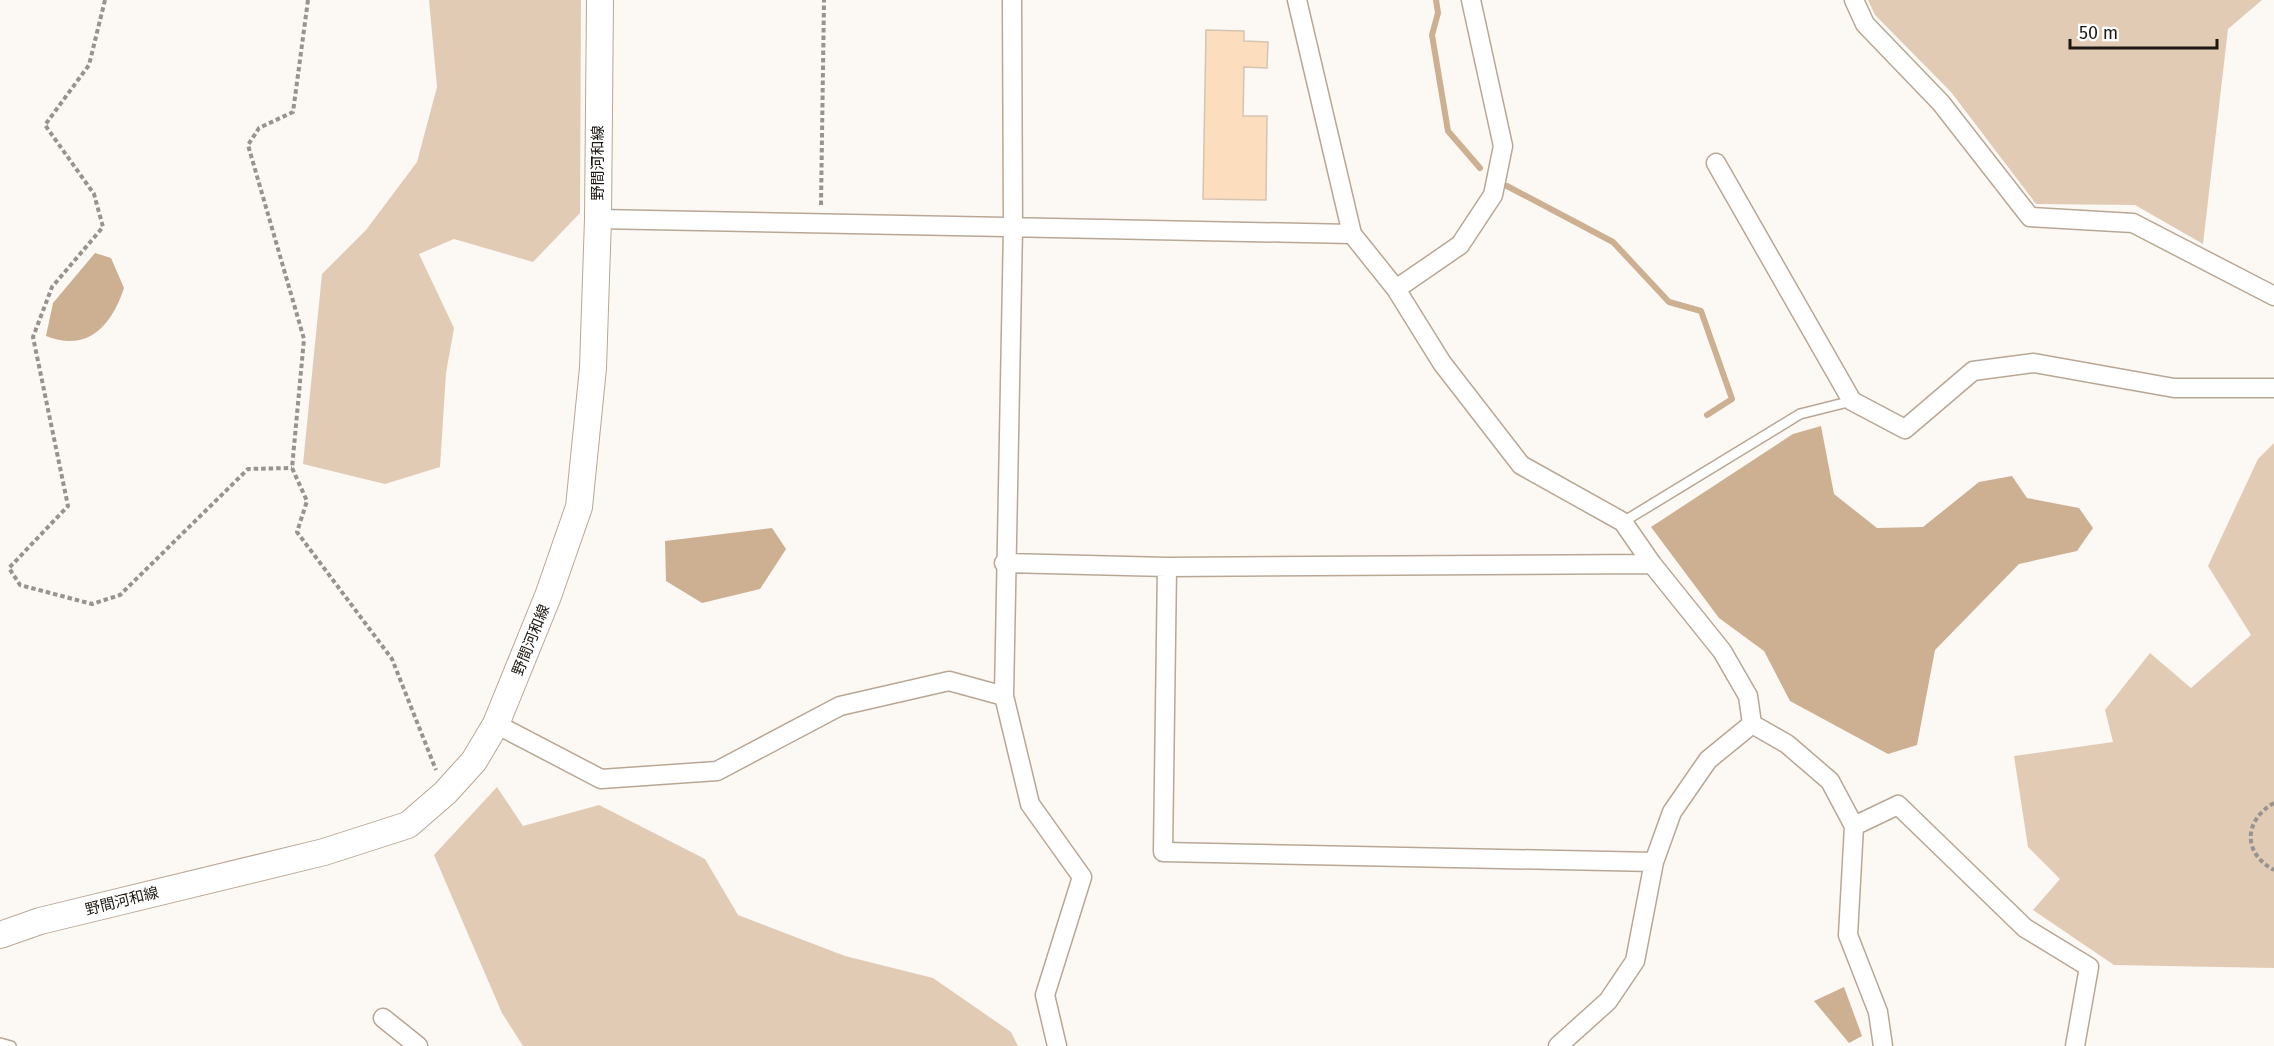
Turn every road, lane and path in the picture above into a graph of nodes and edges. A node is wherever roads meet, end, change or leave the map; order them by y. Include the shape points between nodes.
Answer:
1 (105, 0) edge
2 (308, 0) edge
3 (600, 0) edge
4 (824, 0) edge
5 (1012, 0) edge
6 (1297, 0) edge
7 (1471, 0) edge
8 (1854, 0) edge
9 (1716, 163) dead end
10 (598, 219) junction
11 (821, 224) junction
12 (1013, 228) junction
13 (1352, 234) junction
14 (1396, 289) junction
15 (2274, 296) edge
16 (2274, 388) edge
17 (1852, 401) junction
18 (292, 468) junction
19 (1623, 522) junction
20 (1004, 563) junction
21 (1652, 564) junction
22 (1167, 567) junction
23 (1004, 696) junction
24 (495, 724) junction
25 (1752, 724) junction
26 (445, 793) junction
27 (2274, 803) edge
28 (1854, 826) junction
29 (1654, 862) junction
30 (2274, 870) edge
31 (0, 935) edge
32 (383, 1018) dead end
33 (0, 1043) edge
34 (11, 1046) edge
35 (418, 1046) edge
36 (1057, 1046) edge
37 (1558, 1046) edge
38 (1883, 1046) edge
39 (2075, 1046) edge

1 - 18 path via 89,65 45,125 94,194 103,227 52,287 33,337 68,506 9,568 20,585 92,604 120,595 248,469
2 - 18 path via 293,112 259,128 248,145 304,339
3 - 10 main road, 野間河和線
4 - 11 path
5 - 12 street
6 - 13 street
7 - 14 street via 1503,146 1493,195 1460,245
8 - 15 street via 1865,24 1941,103 2030,217 2133,223
9 - 17 street
10 - 11 street
10 - 24 main road, 野間河和線 via 593,368 579,507 548,597
11 - 12 street
12 - 13 street
12 - 20 street
13 - 14 street
14 - 19 street via 1442,363 1521,465
16 - 17 street via 2174,388 2034,363 1973,372 1905,429
17 - 19 lane via 1800,414
18 - 26 path via 307,501 297,532 392,659
19 - 21 street
20 - 22 street
20 - 23 street
21 - 22 street
21 - 25 street via 1722,651 1748,696
22 - 29 street via 1163,852
23 - 24 street via 949,681 840,706 717,771 601,779
23 - 36 street via 1030,804 1082,877 1045,995
24 - 26 main road, 野間河和線 via 474,761
25 - 28 street via 1787,744 1830,781
25 - 29 street via 1708,760 1672,812
26 - 31 main road, 野間河和線 via 408,825 324,852 40,921
27 - 30 path via 2256,816 2250,839 2257,855
28 - 38 street via 1848,934 1878,1012
28 - 39 street via 1898,805 2025,928 2089,967
29 - 37 street via 1635,961 1608,1000
32 - 35 street
33 - 34 lane

